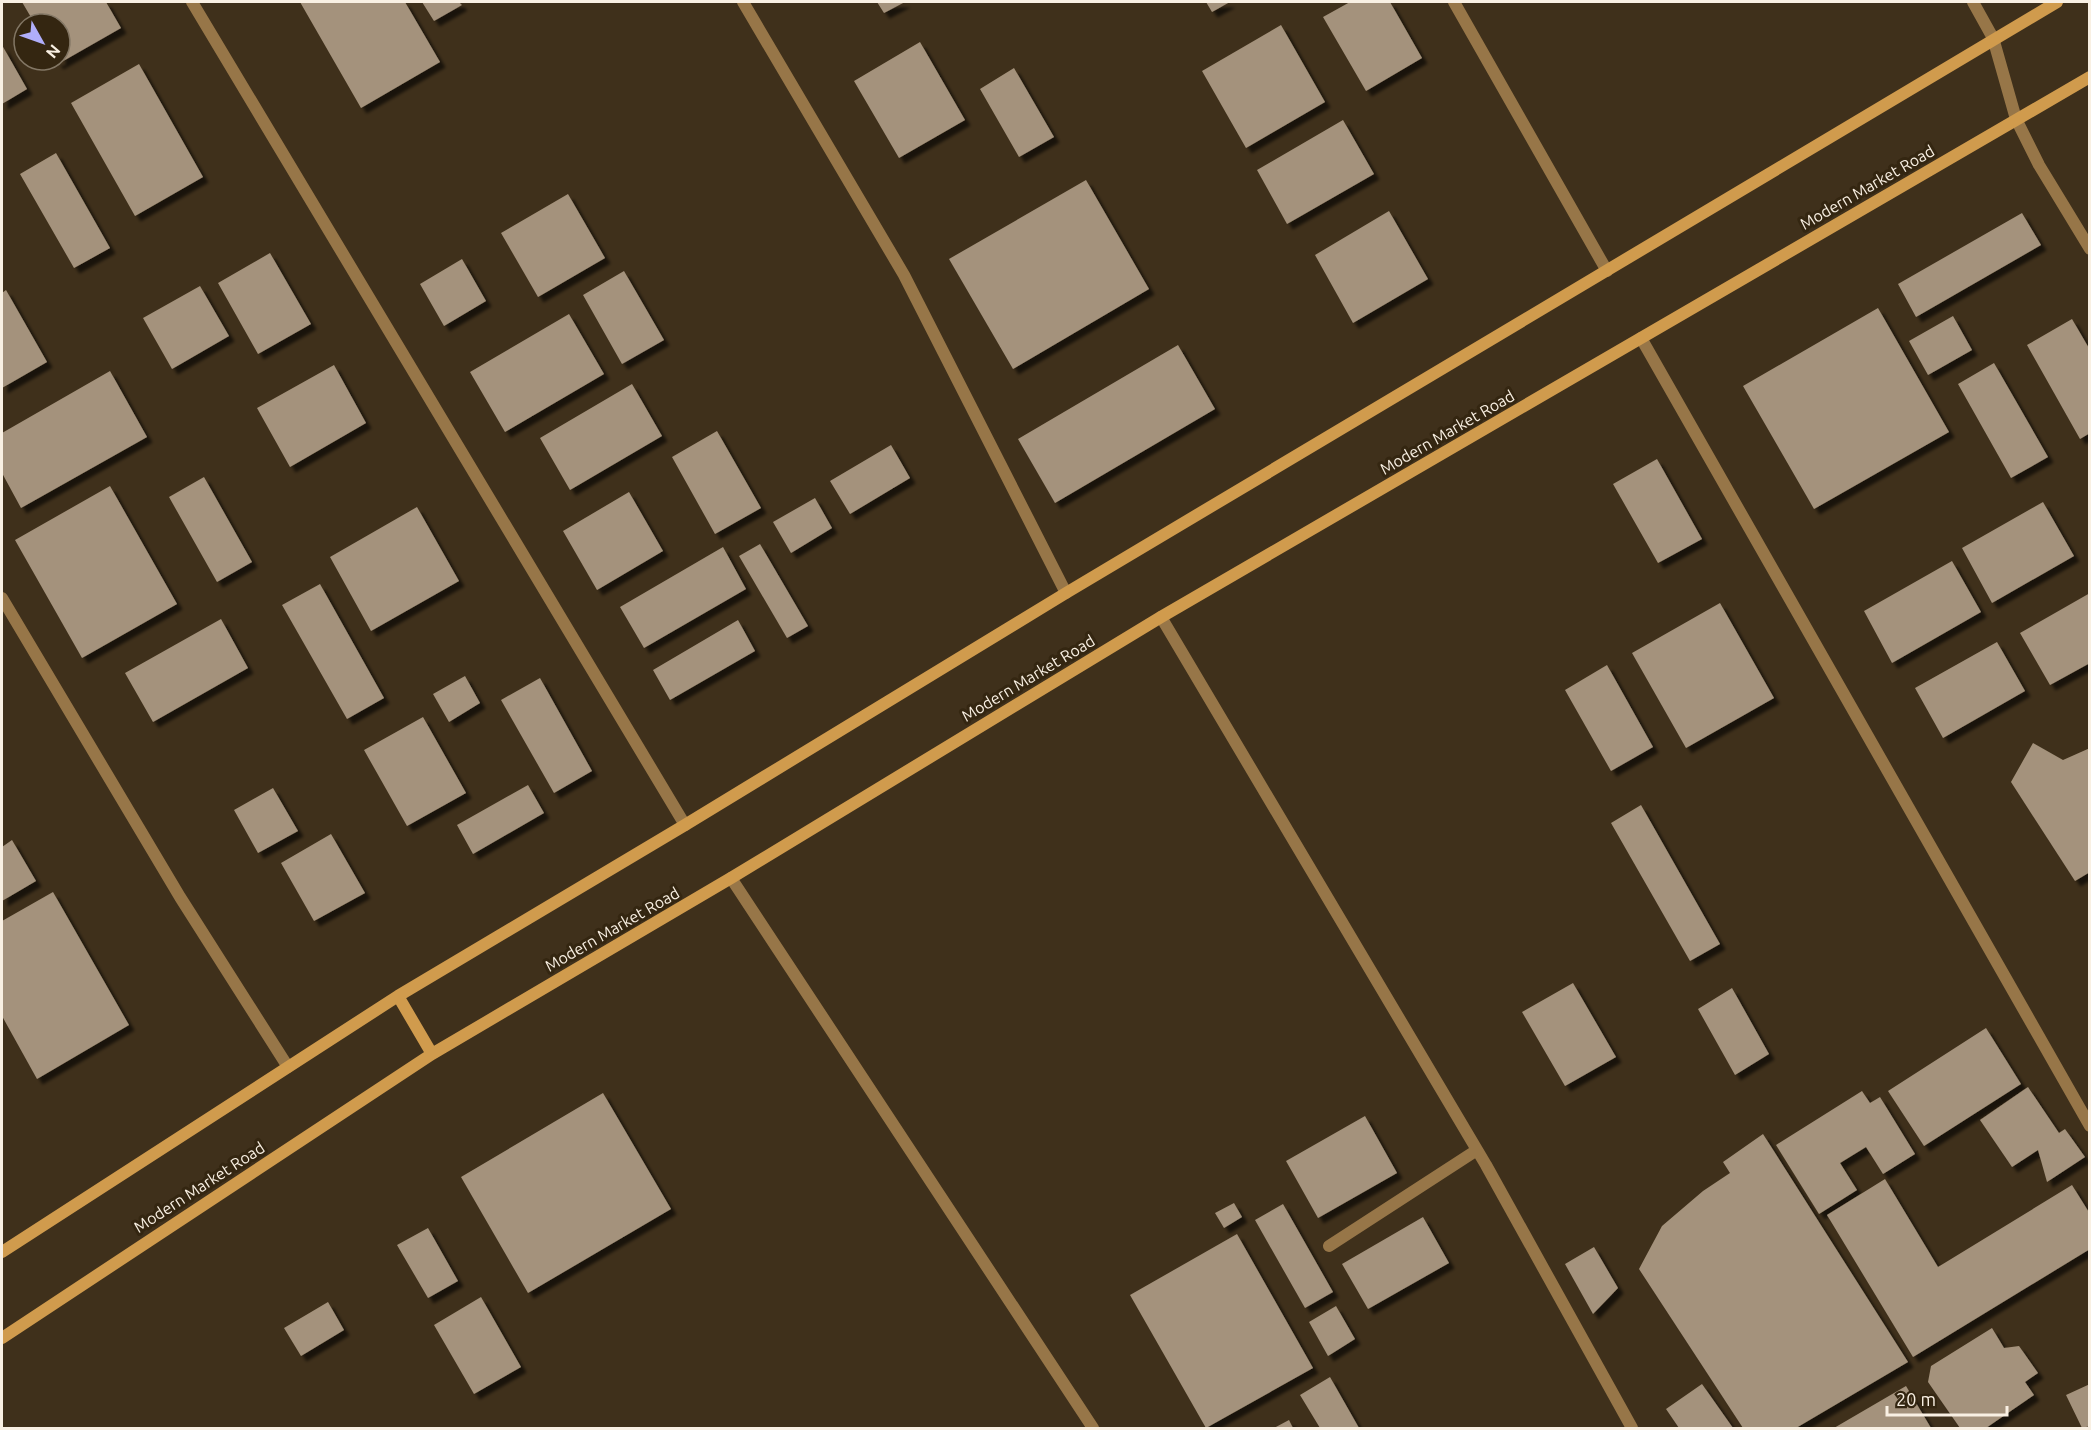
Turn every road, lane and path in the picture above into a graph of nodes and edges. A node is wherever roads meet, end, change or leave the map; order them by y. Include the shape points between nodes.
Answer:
1 (192, 2) edge
2 (743, 2) edge
3 (1454, 2) edge
4 (1973, 2) edge
5 (2057, 2) edge
6 (1993, 38) junction
7 (2090, 76) edge
8 (2016, 119) junction
9 (2090, 249) edge
10 (1607, 271) junction
11 (1641, 338) junction
12 (1066, 593) junction
13 (2, 598) edge
14 (1161, 616) junction
15 (685, 825) junction
16 (731, 878) junction
17 (398, 996) junction
18 (432, 1054) junction
19 (288, 1067) junction
20 (2090, 1126) edge
21 (1477, 1150) junction
22 (1329, 1245) dead end
23 (2, 1252) edge
24 (2, 1338) edge
25 (1094, 1428) edge
26 (1632, 1428) edge

1 - 15 street
2 - 12 street via 904,275
3 - 10 street
4 - 6 street
5 - 6 street
6 - 8 street
6 - 10 street
7 - 8 street, Modern Market Road
8 - 9 street
8 - 11 street, Modern Market Road
10 - 12 street
11 - 14 street, Modern Market Road
11 - 20 street
12 - 15 street
13 - 19 street via 180,897
14 - 16 street, Modern Market Road
14 - 21 street
15 - 17 street
16 - 18 street, Modern Market Road
16 - 25 street
17 - 18 street
17 - 19 street
18 - 24 street, Modern Market Road
19 - 23 street
21 - 22 street
21 - 26 street

